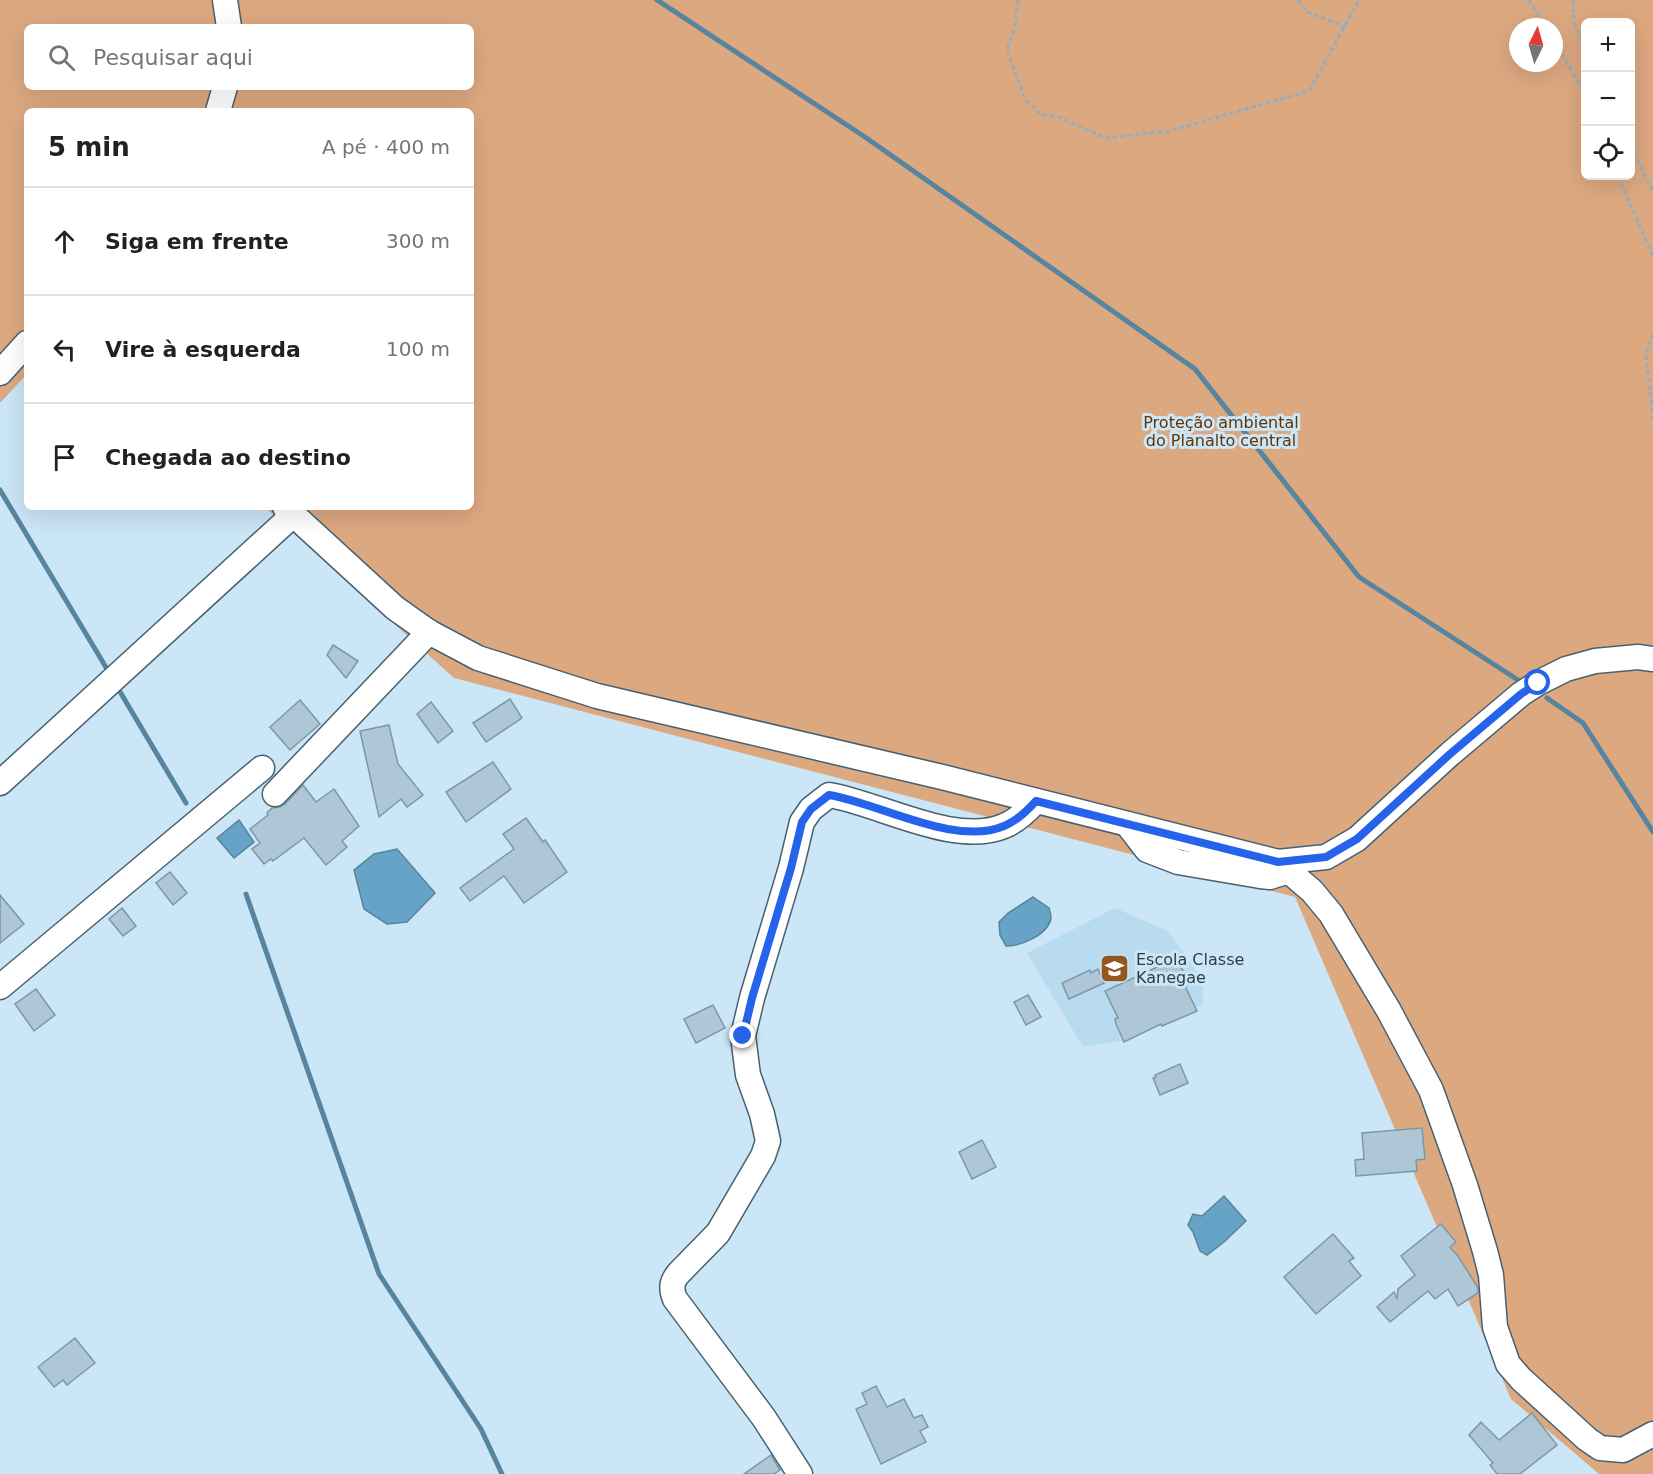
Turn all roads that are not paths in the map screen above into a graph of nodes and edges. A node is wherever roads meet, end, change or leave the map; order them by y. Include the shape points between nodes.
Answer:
1 (225, 0) edge
2 (229, 24) edge
3 (224, 90) edge
4 (219, 108) edge
5 (24, 346) edge
6 (0, 373) edge
7 (289, 511) edge
8 (429, 632) junction
9 (1653, 659) edge
10 (262, 768) dead end
11 (0, 783) edge
12 (275, 794) dead end
13 (1036, 801) junction
14 (1284, 867) junction
15 (0, 987) edge
16 (1653, 1434) edge
17 (800, 1474) edge

1 - 2 street
3 - 4 street
5 - 6 street
7 - 8 street via 395,608
7 - 11 street
8 - 12 street
8 - 13 street via 478,658 597,696
9 - 14 street via 1595,662 1566,669 1538,683 1450,754 1357,839 1326,857
10 - 15 street
13 - 14 street
13 - 17 street via 1022,816 1003,827 979,832 932,825 829,795 802,822 743,1036 748,1075 768,1141 718,1233 673,1280 672,1289 675,1299 764,1418
14 - 16 street via 1331,914 1431,1090 1485,1251 1495,1327 1508,1364 1600,1449 1623,1450

